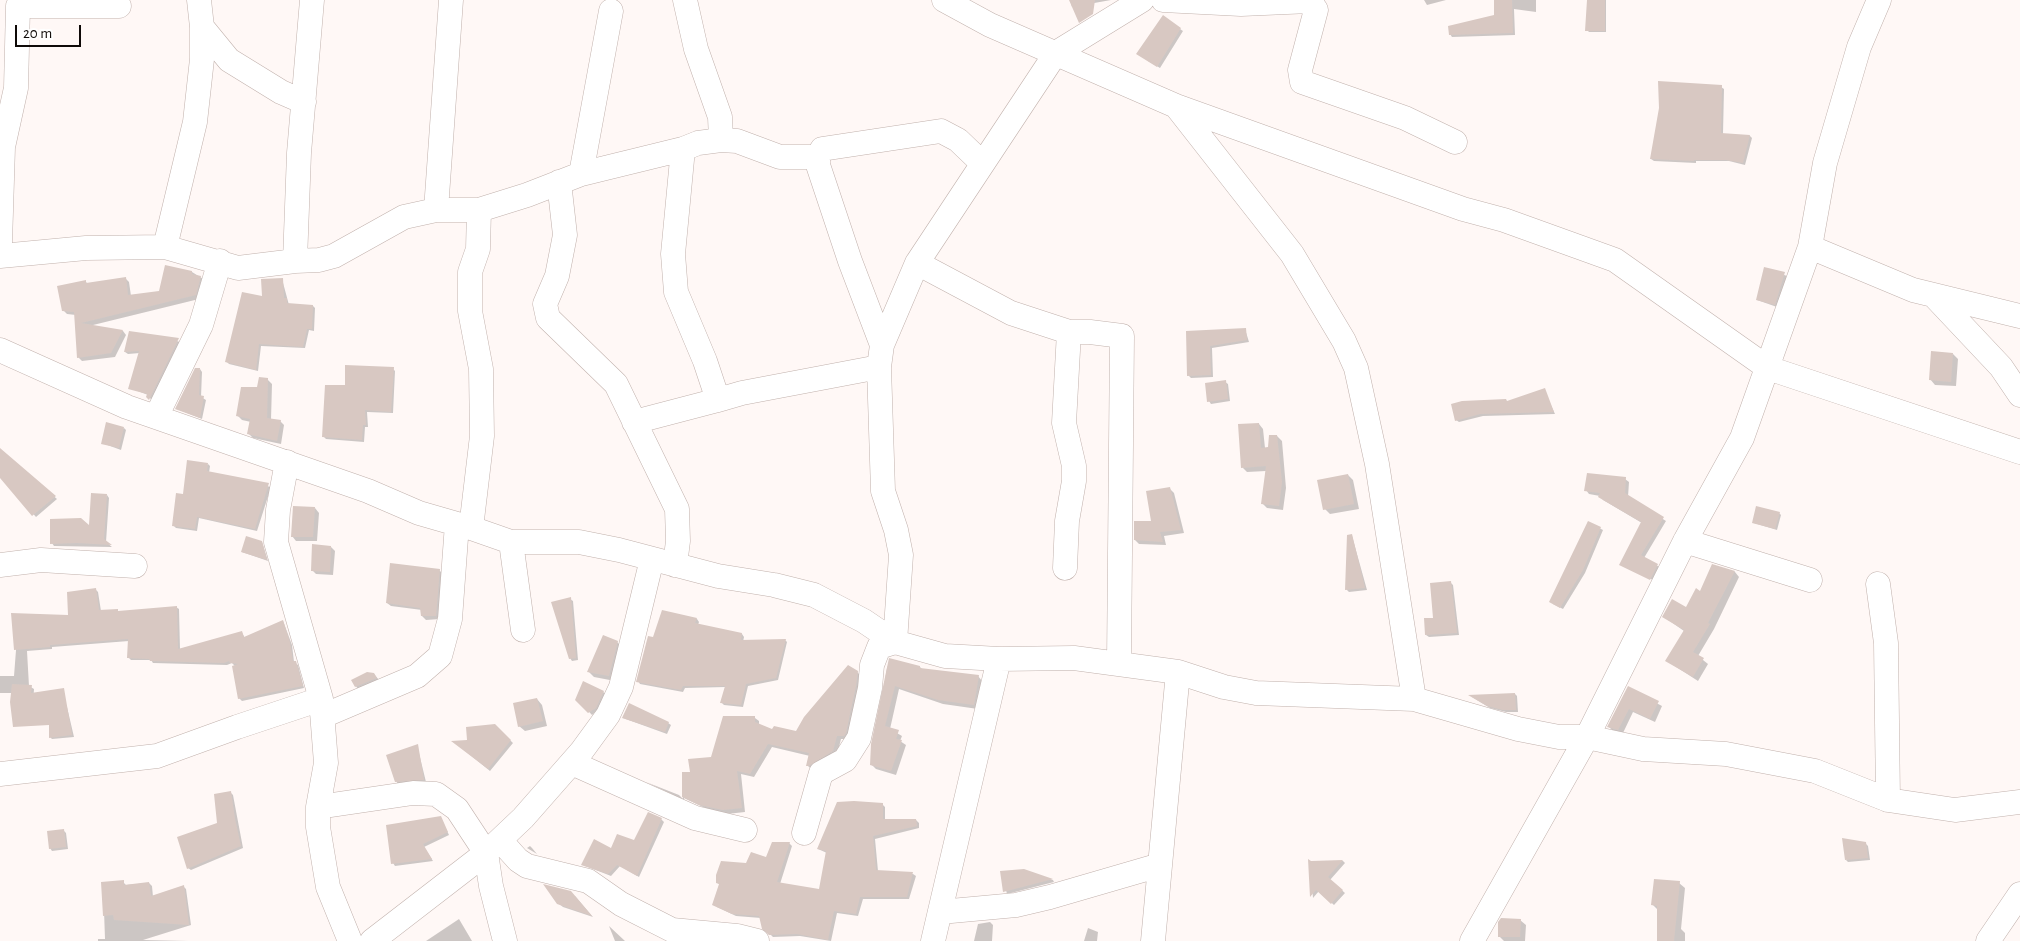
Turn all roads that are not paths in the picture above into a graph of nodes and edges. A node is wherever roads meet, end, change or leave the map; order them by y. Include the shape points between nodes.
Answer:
1 (199, 0) edge
2 (312, 0) edge
3 (451, 0) edge
4 (686, 0) edge
5 (944, 0) edge
6 (1142, 0) edge
7 (1163, 0) edge
8 (1879, 0) edge
9 (18, 3) edge
10 (119, 6) dead end
11 (611, 11) dead end
12 (0, 20) edge
13 (202, 27) junction
14 (1056, 53) junction
15 (304, 102) junction
16 (1176, 106) junction
17 (721, 140) junction
18 (1455, 142) dead end
19 (684, 149) junction
20 (818, 157) junction
21 (982, 163) junction
22 (570, 178) junction
23 (436, 210) junction
24 (479, 210) junction
25 (0, 243) edge
26 (165, 247) junction
27 (1810, 248) junction
28 (0, 256) edge
29 (295, 261) junction
30 (220, 262) junction
31 (917, 263) junction
32 (1936, 298) junction
33 (2020, 316) edge
34 (1069, 332) junction
35 (3, 354) edge
36 (880, 356) junction
37 (1768, 368) junction
38 (2020, 395) edge
39 (718, 400) junction
40 (156, 417) junction
41 (634, 422) junction
42 (2020, 452) edge
43 (286, 462) junction
44 (464, 526) junction
45 (1685, 541) junction
46 (511, 542) junction
47 (652, 559) junction
48 (0, 565) edge
49 (675, 565) junction
50 (136, 566) dead end
51 (1065, 568) dead end
52 (1810, 580) dead end
53 (1878, 584) dead end
54 (523, 630) dead end
55 (895, 642) junction
56 (999, 659) junction
57 (1119, 663) junction
58 (1178, 672) junction
59 (1414, 699) junction
60 (322, 708) junction
61 (1586, 737) junction
62 (572, 763) junction
63 (0, 774) edge
64 (1888, 800) junction
65 (2020, 802) edge
66 (318, 807) junction
67 (745, 830) dead end
68 (804, 832) dead end
69 (493, 846) junction
70 (1160, 864) junction
71 (2020, 894) edge
72 (940, 912) junction
73 (350, 941) edge
74 (372, 941) edge
75 (505, 941) edge
76 (757, 941) edge
77 (933, 941) edge
78 (1153, 941) edge
79 (1472, 941) edge
80 (1988, 941) edge

1 - 13 street
2 - 15 street
3 - 23 street
4 - 17 street via 696,49 720,117
5 - 14 street via 990,25
6 - 14 street
7 - 18 street via 1241,4 1310,1 1316,10 1300,70 1302,82 1405,118
8 - 27 street via 1859,47 1825,162
9 - 10 street
9 - 12 street via 6,19
9 - 25 street via 16,88 4,147
11 - 22 street
13 - 15 street via 229,60 281,92
13 - 26 street via 195,122
14 - 16 street
14 - 21 street
15 - 29 street
16 - 37 street via 1462,209 1504,220 1615,260
16 - 59 street via 1292,254 1344,341 1356,368 1377,464
17 - 19 street via 698,143
17 - 20 street via 737,141 780,157
19 - 22 street
19 - 39 street via 673,254 676,292
20 - 21 street via 822,149 940,131 958,140
20 - 36 street via 818,166
21 - 31 street
22 - 24 street
22 - 41 street via 565,235 557,276 545,304 548,318 616,384
23 - 24 street
23 - 29 street via 404,217 334,256
24 - 44 street via 478,249 470,272 470,311 480,363 482,436
26 - 28 street via 86,248
26 - 30 street
27 - 32 street
27 - 37 street
29 - 30 street via 238,268
30 - 40 street via 201,326
31 - 34 street via 1011,313
31 - 36 street
32 - 33 street
32 - 38 street via 2001,367
34 - 51 street via 1064,423 1074,466 1074,481 1067,521
34 - 57 street via 1122,336
35 - 40 street
36 - 39 street
36 - 55 street via 883,491 901,555
37 - 42 street
37 - 45 street via 1742,438
39 - 41 street
40 - 43 street
41 - 49 street via 677,509
43 - 44 street via 419,513
43 - 60 street via 276,542
44 - 46 street
44 - 60 street via 450,619 440,656 417,676
45 - 52 street
45 - 61 street
46 - 47 street via 579,542
46 - 54 street
47 - 49 street
47 - 62 street via 621,687 608,715
48 - 50 street via 41,560
49 - 55 street via 814,595 864,621
53 - 64 street via 1886,643
55 - 56 street via 944,656
55 - 68 street via 879,647 872,665 859,738 845,760 821,773
56 - 57 street via 1074,658
56 - 72 street
57 - 58 street
58 - 59 street via 1224,687 1256,693
58 - 70 street
59 - 61 street via 1518,729 1559,737
60 - 63 street via 157,756
60 - 66 street via 326,763
61 - 64 street via 1643,749 1726,754 1815,771
61 - 79 street
62 - 67 street via 695,818
62 - 69 street
64 - 65 street via 1955,810
66 - 69 street via 413,793 436,794 457,809
66 - 73 street via 328,887
69 - 74 street
69 - 75 street via 491,886
69 - 76 street via 527,866 588,882 621,904 672,930
70 - 72 street via 1033,901
70 - 78 street
71 - 80 street
72 - 77 street

